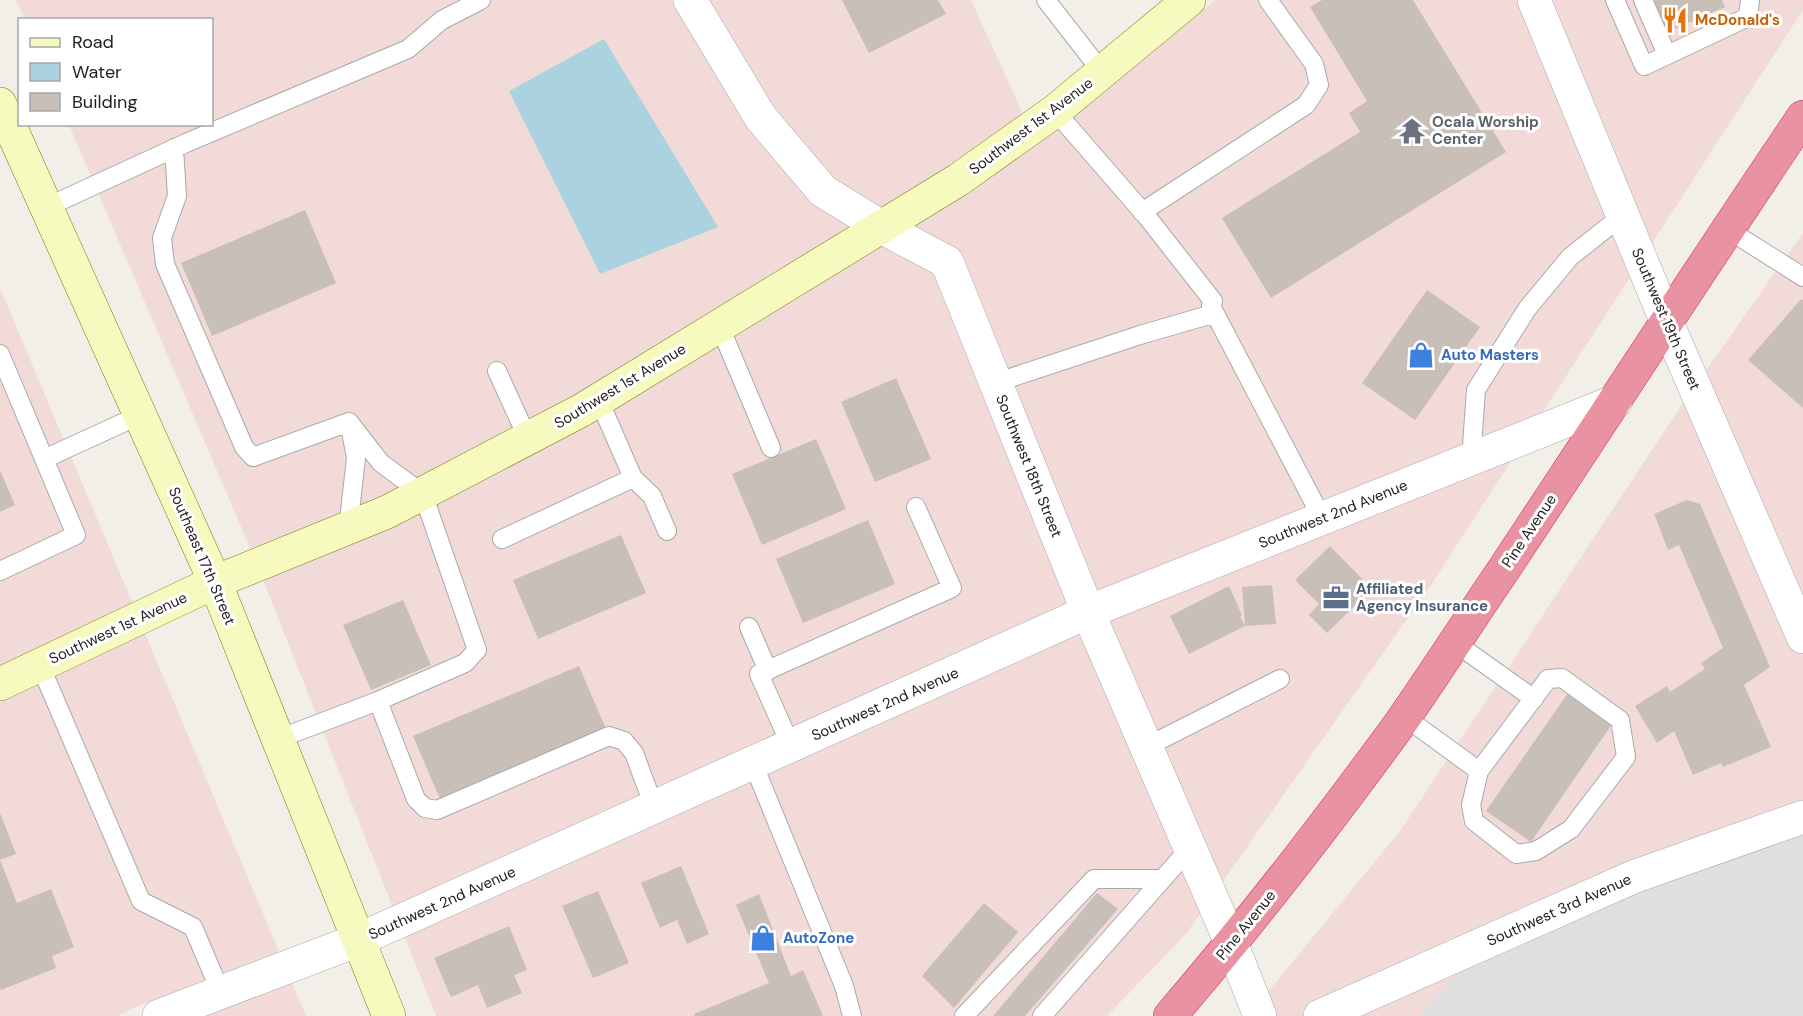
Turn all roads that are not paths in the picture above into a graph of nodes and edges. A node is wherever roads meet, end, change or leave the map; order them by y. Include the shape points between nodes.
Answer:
1 (481, 0) edge
2 (690, 0) edge
3 (1047, 0) edge
4 (1190, 0) edge
5 (1268, 0) edge
6 (1534, 0) edge
7 (1615, 0) edge
8 (1642, 0) edge
9 (1750, 0) edge
10 (1667, 55) junction
11 (1102, 72) junction
12 (0, 104) edge
13 (1055, 111) junction
14 (1803, 117) edge
15 (174, 148) junction
16 (10, 154) edge
17 (47, 207) junction
18 (1142, 212) junction
19 (1623, 215) junction
20 (883, 228) junction
21 (1727, 229) junction
22 (1803, 277) edge
23 (1211, 306) junction
24 (1667, 323) junction
25 (720, 327) junction
26 (0, 354) edge
27 (497, 371) dead end
28 (995, 383) junction
29 (599, 400) junction
30 (1616, 401) junction
31 (140, 415) junction
32 (349, 422) junction
33 (528, 439) junction
34 (771, 448) dead end
35 (44, 459) junction
36 (1471, 459) junction
37 (633, 478) junction
38 (423, 494) junction
39 (916, 507) dead end
40 (1322, 518) junction
41 (348, 529) junction
42 (667, 531) dead end
43 (502, 539) dead end
44 (0, 571) edge
45 (215, 582) junction
46 (1088, 612) junction
47 (749, 627) dead end
48 (1803, 637) edge
49 (1454, 642) junction
50 (40, 665) junction
51 (768, 671) junction
52 (1280, 679) dead end
53 (0, 684) edge
54 (1534, 699) junction
55 (378, 701) junction
56 (1405, 717) junction
57 (278, 739) junction
58 (791, 746) junction
59 (1146, 747) junction
60 (753, 763) junction
61 (1479, 771) junction
62 (654, 807) junction
63 (1803, 818) edge
64 (1190, 848) junction
65 (1162, 879) junction
66 (358, 940) junction
67 (1232, 945) junction
68 (221, 993) junction
69 (159, 1016) edge
70 (389, 1016) edge
71 (852, 1016) edge
72 (964, 1016) edge
73 (1042, 1016) edge
74 (1170, 1016) edge
75 (1260, 1016) edge
76 (1320, 1016) edge

1 - 15 lane via 442,20 408,49
2 - 20 street, Southwest 18th Street via 761,118 822,191
3 - 11 lane
4 - 11 street, Southwest 1st Avenue
5 - 18 lane via 1314,64 1319,85 1306,105
6 - 19 street, Southwest 19th Street
7 - 10 lane via 1644,66
8 - 10 lane
9 - 10 lane via 1748,17
11 - 13 street, Southwest 1st Avenue
12 - 16 street, Southeast 17th Street
13 - 18 lane
13 - 20 street, Southwest 1st Avenue
14 - 21 highway, Pine Avenue
15 - 17 lane
15 - 32 lane via 177,196 162,238 165,264 244,447 253,457
16 - 17 street, Southeast 17th Street
17 - 31 street, Southeast 17th Street
18 - 23 lane via 1213,301
19 - 24 street, Southwest 19th Street
19 - 36 lane via 1570,257 1548,283 1476,390
20 - 25 street, Southwest 1st Avenue
20 - 28 street, Southwest 18th Street via 947,262
21 - 22 lane
21 - 24 highway, Pine Avenue
23 - 28 lane via 1209,315
23 - 40 lane
24 - 30 highway, Pine Avenue
24 - 48 street, Southwest 19th Street
25 - 29 street, Southwest 1st Avenue
25 - 34 lane
26 - 35 lane
27 - 33 lane
28 - 46 street, Southwest 18th Street
29 - 33 street, Southwest 1st Avenue
29 - 37 lane
30 - 36 street, Southwest 2nd Avenue
30 - 49 highway, Pine Avenue
31 - 35 lane
31 - 45 street, Southeast 17th Street
32 - 38 lane via 381,463
32 - 41 lane via 356,458
33 - 38 street, Southwest 1st Avenue
35 - 44 lane via 76,535
36 - 40 street, Southwest 2nd Avenue
37 - 42 lane via 652,496
37 - 43 lane
38 - 41 street, Southwest 1st Avenue
38 - 55 lane via 477,650 465,663
39 - 51 lane via 952,588
40 - 46 street, Southwest 2nd Avenue
41 - 45 street, Southwest 1st Avenue
45 - 50 street, Southwest 1st Avenue
45 - 57 street, Southeast 17th Street
46 - 58 street, Southwest 2nd Avenue
46 - 59 street, Southwest 18th Street
47 - 51 lane
49 - 54 lane
49 - 56 highway, Pine Avenue
50 - 53 street, Southwest 1st Avenue
50 - 68 lane via 141,901 193,927
51 - 58 lane via 759,674
52 - 59 lane
54 - 61 lane
54 - 61 lane via 1548,679 1562,678 1620,720 1626,757 1571,829 1536,851 1516,854 1474,821 1472,805
55 - 57 lane
55 - 62 lane via 416,799 425,808 437,810 609,736 624,741 634,753
56 - 61 lane
56 - 67 highway, Pine Avenue
57 - 66 street, Southeast 17th Street
58 - 60 street, Southwest 2nd Avenue
59 - 64 street, Southwest 18th Street
60 - 62 street, Southwest 2nd Avenue
60 - 71 lane via 844,986
62 - 66 street, Southwest 2nd Avenue
63 - 76 street, Southwest 3rd Avenue via 1633,877
64 - 65 lane
64 - 67 street, Southwest 18th Street
65 - 72 lane via 1094,879
65 - 73 lane
66 - 68 street, Southwest 2nd Avenue
66 - 70 street, Southeast 17th Street
67 - 74 highway, Pine Avenue
67 - 75 street, Southwest 18th Street
68 - 69 street, Southwest 2nd Avenue

